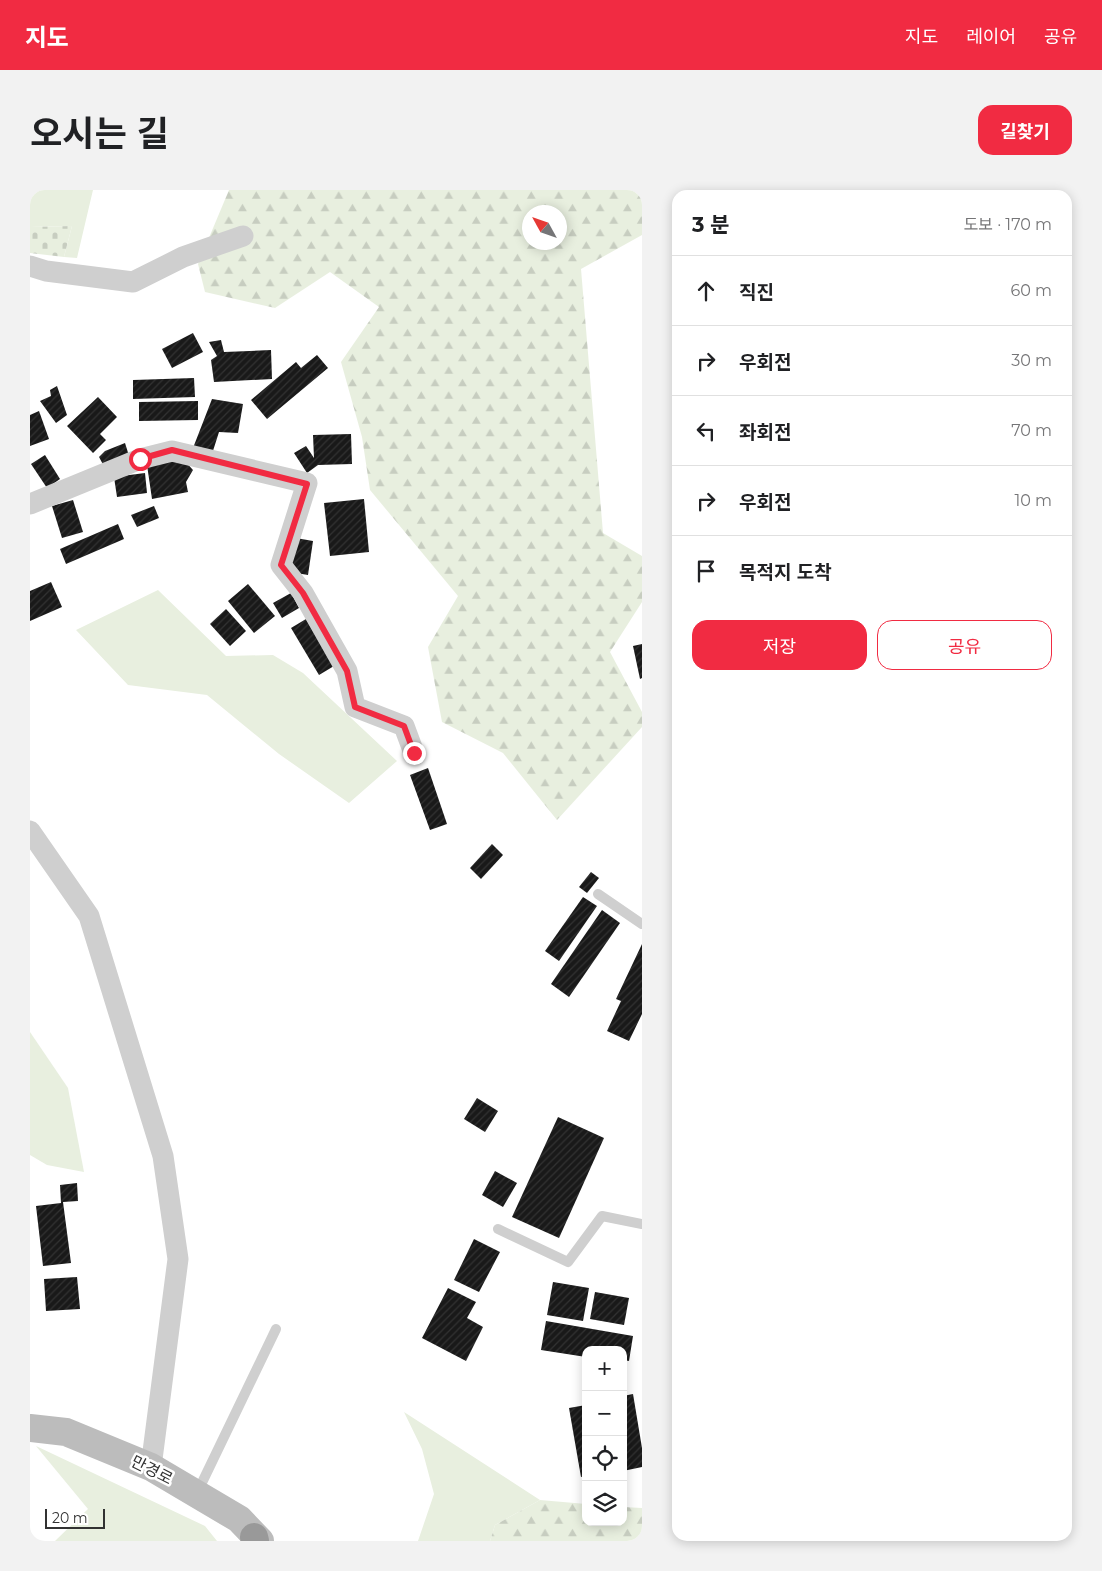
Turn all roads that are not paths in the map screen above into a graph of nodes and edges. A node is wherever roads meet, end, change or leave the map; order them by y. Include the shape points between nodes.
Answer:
1 (243, 236) dead end
2 (30, 266) edge
3 (30, 504) edge
4 (414, 753) dead end
5 (30, 831) edge
6 (598, 894) dead end
7 (642, 924) edge
8 (642, 1224) edge
9 (498, 1229) dead end
10 (276, 1329) dead end
11 (30, 1428) edge
12 (151, 1467) junction
13 (196, 1494) junction
14 (256, 1540) edge

1 - 2 street via 184,257 133,282
3 - 4 street via 140,459 172,450 307,484 281,565 303,593 347,671 355,707 404,726
5 - 12 street via 89,916 163,1156 178,1260
6 - 7 lane
8 - 9 lane via 602,1216 568,1262
10 - 13 lane
11 - 12 street, 만경로 via 66,1432
12 - 13 street, 만경로
13 - 14 street, 만경로 via 239,1519

